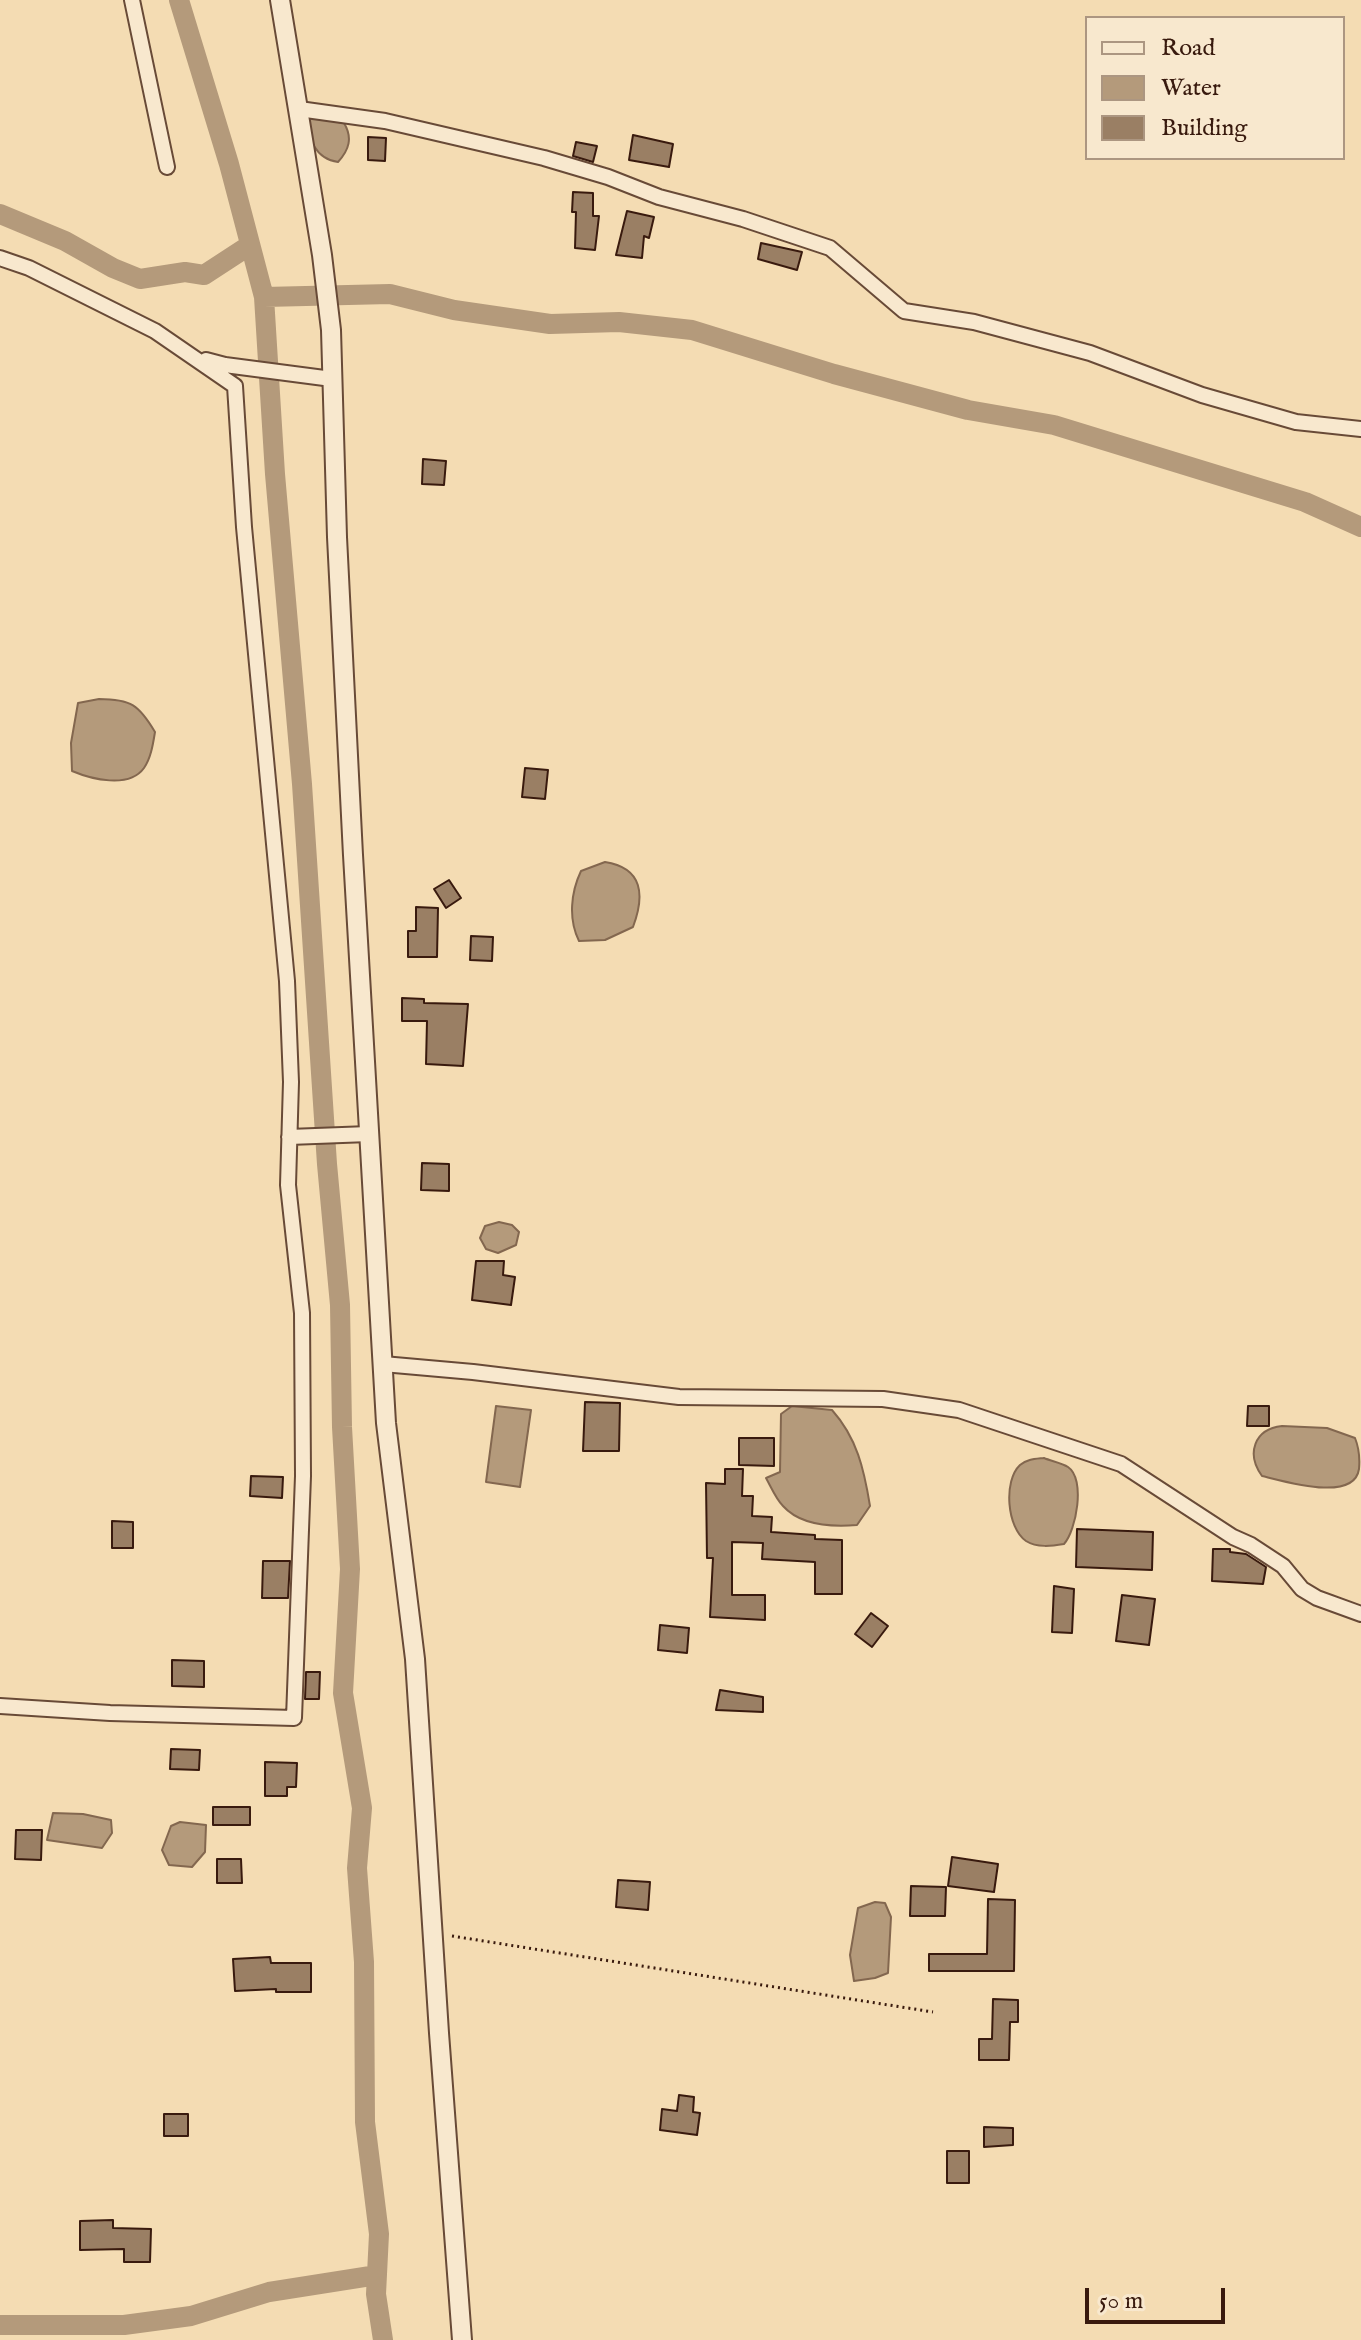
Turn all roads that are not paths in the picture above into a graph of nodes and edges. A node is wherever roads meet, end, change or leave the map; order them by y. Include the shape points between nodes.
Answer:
1 (132, 0) edge
2 (280, 0) edge
3 (299, 109) junction
4 (167, 167) dead end
5 (0, 258) edge
6 (197, 357) junction
7 (332, 379) junction
8 (1361, 429) edge
9 (369, 1134) junction
10 (289, 1137) junction
11 (383, 1364) junction
12 (1361, 1614) edge
13 (0, 1706) edge
14 (462, 2340) edge

1 - 4 street
2 - 3 street
3 - 7 street via 322,255
3 - 8 street via 399,125 608,177 830,248 904,311 974,322 1090,353 1202,395 1296,422
5 - 6 street via 155,331
6 - 7 street
6 - 10 street via 235,386 287,981
7 - 9 street
9 - 10 street
9 - 11 street
10 - 13 street via 288,1185 302,1328 303,1476 294,1718
11 - 12 street via 679,1397 883,1399 959,1410 1121,1464 1283,1566 1302,1589
11 - 14 street via 415,1659

